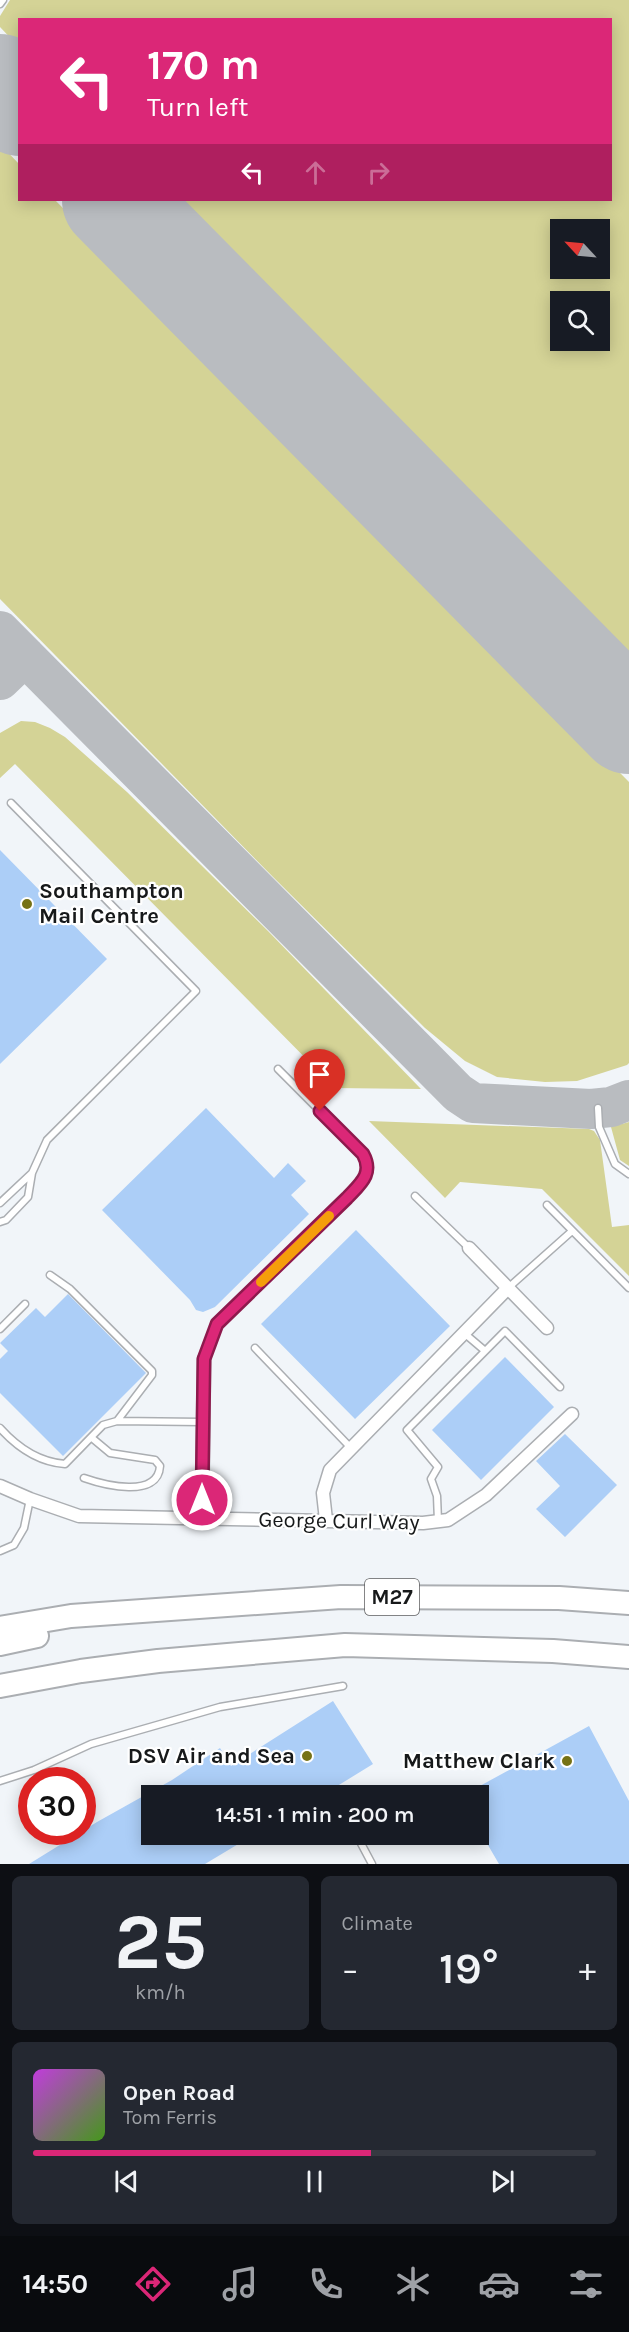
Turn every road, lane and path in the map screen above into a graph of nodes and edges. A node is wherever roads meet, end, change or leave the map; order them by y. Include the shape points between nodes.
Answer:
1 (3, 0) edge
2 (0, 4) edge
3 (11, 803) dead end
4 (278, 1069) dead end
5 (598, 1108) dead end
6 (32, 1173) junction
7 (629, 1174) edge
8 (415, 1196) dead end
9 (0, 1203) edge
10 (547, 1205) dead end
11 (0, 1222) edge
12 (572, 1231) junction
13 (469, 1248) joint
14 (50, 1275) dead end
15 (508, 1288) junction
16 (629, 1288) edge
17 (26, 1304) dead end
18 (547, 1328) dead end
19 (0, 1329) edge
20 (464, 1333) junction
21 (255, 1348) dead end
22 (484, 1350) junction
23 (204, 1359) joint
24 (560, 1387) dead end
25 (572, 1414) dead end
26 (117, 1421) junction
27 (202, 1422) junction
28 (0, 1428) edge
29 (92, 1438) junction
30 (351, 1448) junction
31 (84, 1478) dead end
32 (0, 1486) edge
33 (30, 1499) junction
34 (201, 1519) junction
35 (326, 1520) junction
36 (438, 1521) junction
37 (0, 1551) edge
38 (629, 1604) edge
39 (156, 1611) junction
40 (0, 1628) edge
41 (0, 1644) edge
42 (629, 1657) edge
43 (81, 1671) junction
44 (0, 1686) edge
45 (343, 1686) dead end
46 (0, 1702) edge
47 (0, 1781) edge
48 (362, 1845) edge
49 (372, 1864) edge

1 - 2 lane
3 - 6 lane via 196,991 47,1140
4 - 23 lane via 363,1154 368,1170 347,1198 217,1324
5 - 7 lane via 599,1127 615,1164
6 - 9 lane
6 - 11 lane via 28,1197
8 - 13 lane
10 - 12 lane
12 - 15 lane
12 - 16 lane
13 - 15 street
14 - 26 lane via 70,1289 152,1371
15 - 18 street
15 - 20 street
17 - 19 lane
20 - 22 lane
20 - 30 street
21 - 30 lane
22 - 24 lane via 505,1331
22 - 36 lane via 408,1430 438,1467 431,1479 437,1496
23 - 27 street
25 - 36 street, George Curl Way via 486,1495 448,1520
26 - 27 lane
26 - 29 lane via 104,1425
27 - 34 street
28 - 29 lane via 34,1456 53,1463 65,1464
29 - 31 lane via 110,1453 155,1460 160,1472 150,1485 143,1486 111,1485
30 - 35 street via 330,1470 323,1493
32 - 33 street, George Curl Way
33 - 34 street, George Curl Way via 79,1516
33 - 37 lane via 24,1528 14,1545
34 - 35 street, George Curl Way
35 - 36 street, George Curl Way
38 - 39 highway, M27 via 559,1598 341,1597
39 - 40 highway, M27 via 70,1616
39 - 41 highway, M27
42 - 43 highway, M27 via 345,1645
43 - 44 highway, M27
43 - 46 highway, M27
45 - 47 lane via 220,1707 91,1744
48 - 49 lane

